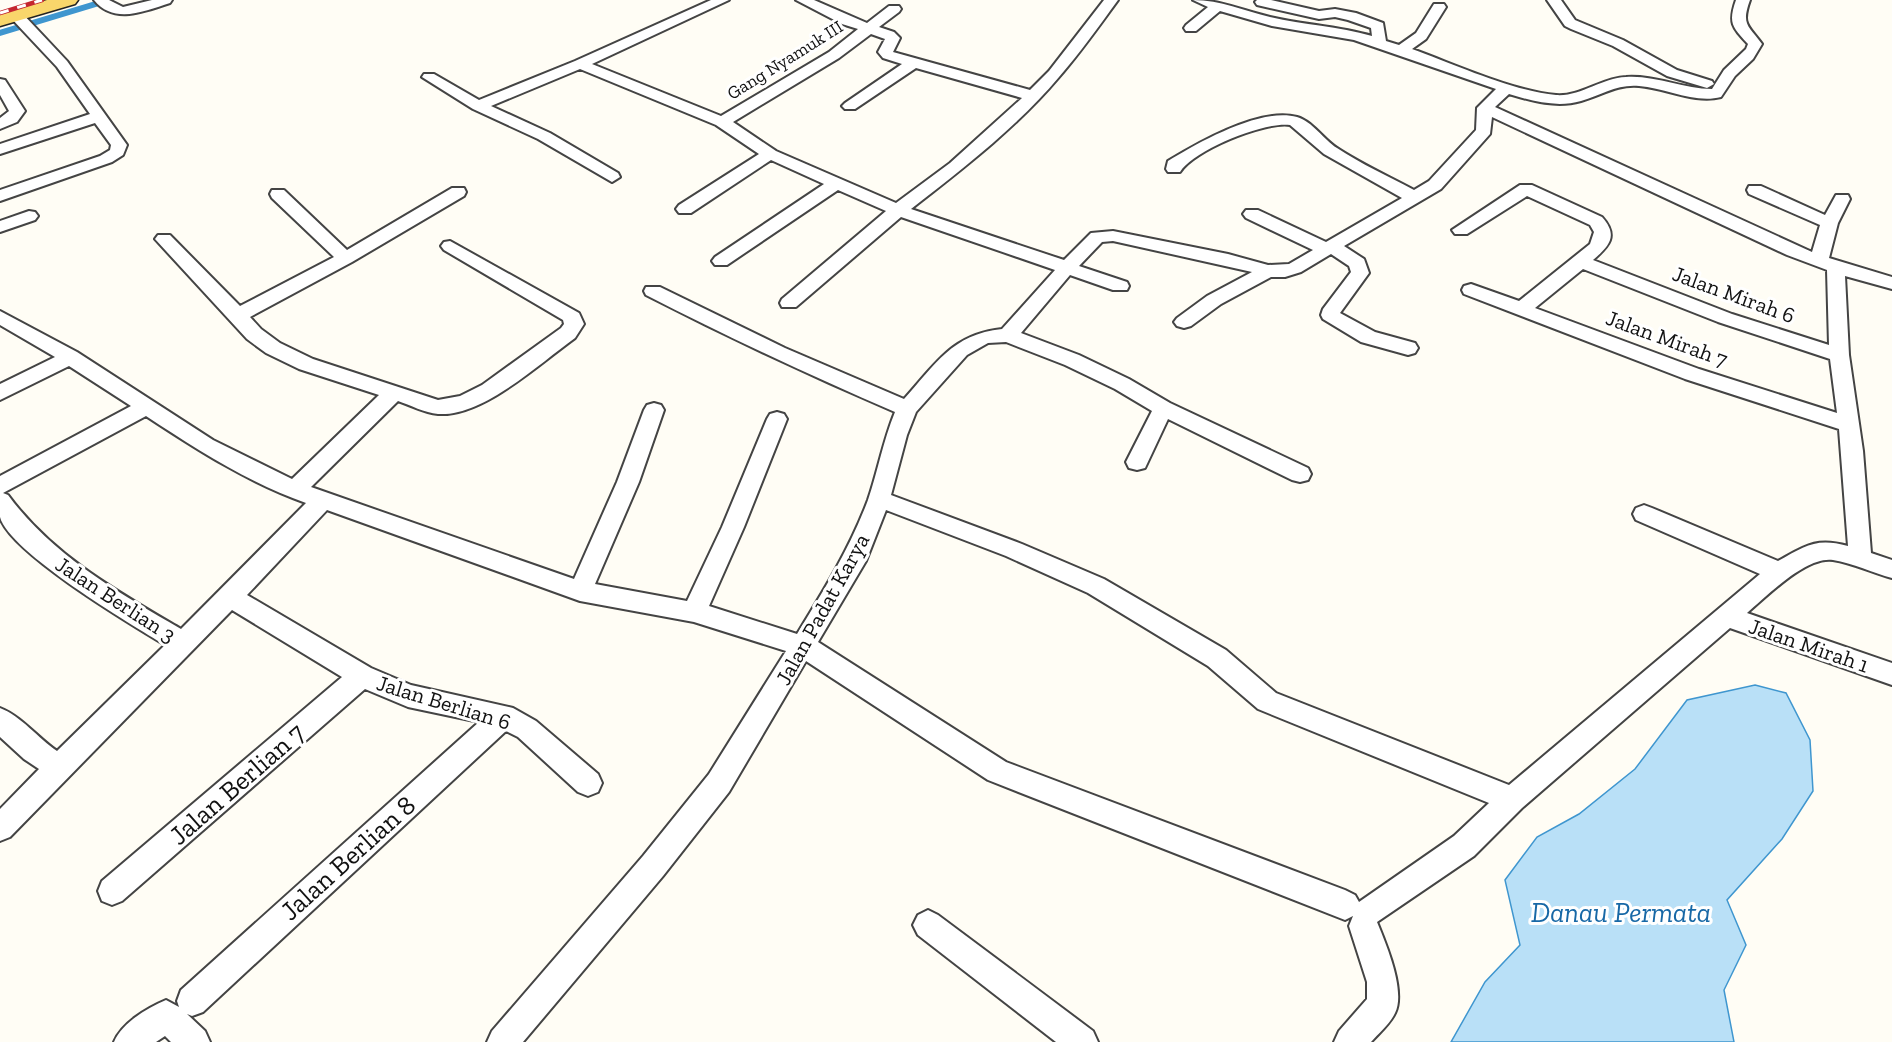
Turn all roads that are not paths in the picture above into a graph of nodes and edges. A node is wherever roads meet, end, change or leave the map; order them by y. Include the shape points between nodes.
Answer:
1 (68, 0) edge
2 (165, 0) edge
3 (722, 0) edge
4 (803, 0) edge
5 (1111, 0) edge
6 (1200, 0) edge
7 (1554, 0) edge
8 (1743, 0) edge
9 (1263, 1) edge
10 (105, 4) edge
11 (1218, 6) junction
12 (1439, 8) dead end
13 (894, 9) dead end
14 (1248, 16) junction
15 (17, 22) edge
16 (1191, 28) dead end
17 (867, 29) junction
18 (1379, 44) junction
19 (1400, 51) junction
20 (913, 63) junction
21 (580, 64) junction
22 (429, 77) dead end
23 (1, 86) edge
24 (1722, 88) junction
25 (1505, 89) junction
26 (1033, 96) junction
27 (478, 106) junction
28 (850, 106) dead end
29 (1485, 108) junction
30 (97, 117) junction
31 (722, 122) junction
32 (0, 124) edge
33 (0, 149) edge
34 (770, 154) junction
35 (1174, 169) dead end
36 (612, 177) dead end
37 (835, 184) junction
38 (1755, 190) dead end
39 (458, 192) dead end
40 (278, 194) dead end
41 (0, 196) edge
42 (1415, 198) junction
43 (1842, 199) dead end
44 (685, 209) dead end
45 (898, 210) junction
46 (1252, 214) dead end
47 (29, 216) dead end
48 (1829, 223) junction
49 (0, 227) edge
50 (1461, 230) dead end
51 (164, 239) dead end
52 (450, 246) dead end
53 (1328, 248) junction
54 (346, 258) junction
55 (721, 261) dead end
56 (1581, 262) junction
57 (1828, 264) junction
58 (1065, 267) junction
59 (1268, 272) junction
60 (1892, 283) edge
61 (1120, 286) dead end
62 (1471, 290) dead end
63 (653, 291) dead end
64 (789, 303) dead end
65 (1520, 310) junction
66 (238, 315) junction
67 (0, 317) edge
68 (1184, 322) dead end
69 (1008, 335) junction
70 (1408, 348) dead end
71 (1839, 355) junction
72 (70, 357) junction
73 (0, 393) edge
74 (394, 393) junction
75 (146, 407) junction
76 (1163, 408) junction
77 (907, 409) junction
78 (654, 410) dead end
79 (777, 419) dead end
80 (1848, 424) junction
81 (1137, 462) dead end
82 (1300, 474) dead end
83 (0, 486) edge
84 (294, 490) junction
85 (879, 499) junction
86 (0, 501) edge
87 (322, 501) junction
88 (1644, 514) dead end
89 (1860, 558) junction
90 (1892, 569) edge
91 (1779, 572) junction
92 (580, 591) junction
93 (230, 597) junction
94 (694, 612) junction
95 (1725, 616) junction
96 (183, 643) junction
97 (803, 646) junction
98 (1892, 674) edge
99 (362, 676) junction
100 (504, 716) junction
101 (0, 720) edge
102 (59, 767) junction
103 (588, 783) dead end
104 (1512, 799) junction
105 (0, 828) edge
106 (112, 891) dead end
107 (1360, 914) junction
108 (928, 925) dead end
109 (192, 1001) dead end
110 (130, 1042) edge
111 (194, 1042) edge
112 (503, 1042) edge
113 (1082, 1042) edge
114 (1350, 1042) edge

1 - 15 main road
2 - 10 street via 121,12
3 - 21 street
4 - 17 street
5 - 26 street
6 - 11 street
7 - 24 street via 1576,26 1618,42 1672,73
8 - 24 street via 1738,26 1755,44 1753,52 1728,74
9 - 14 street
9 - 18 street via 1313,14 1341,14 1366,20 1378,26
11 - 14 street
11 - 16 street
12 - 19 street via 1421,36
13 - 17 street, Gang Nyamuk III
14 - 18 street
15 - 30 street via 62,64
17 - 20 street via 893,38 885,52 888,55
17 - 31 street, Gang Nyamuk III via 834,56
18 - 19 street
19 - 25 street
20 - 26 street
20 - 28 street
21 - 27 street
21 - 31 street
22 - 27 street
23 - 32 street via 17,111
24 - 25 street via 1716,94 1698,95 1627,81 1572,101
25 - 29 street
26 - 45 street via 956,166
27 - 36 street via 535,131
29 - 42 street via 1484,131 1435,185
29 - 57 street
30 - 33 street
30 - 41 street via 119,145 117,152
31 - 34 street
34 - 37 street
34 - 44 street
35 - 42 street via 1174,164 1204,145 1283,118 1296,121 1330,151
37 - 45 street
37 - 55 street
38 - 48 street
39 - 54 street
40 - 54 street
42 - 53 street
43 - 48 street
45 - 58 street
45 - 64 street
46 - 53 street
47 - 49 street
48 - 57 street via 1825,247
50 - 56 street via 1495,210 1520,186 1603,227 1602,240
51 - 66 street
52 - 74 street via 572,317 574,324 568,333 465,403 438,407
53 - 59 street via 1296,268
53 - 70 street via 1358,262 1360,273 1330,315 1368,337
54 - 66 street
56 - 65 street
56 - 71 street, Jalan Mirah 6 via 1725,318
57 - 60 street
57 - 71 street
58 - 59 street via 1097,237 1113,236
58 - 61 street
58 - 69 street
59 - 68 street via 1214,300
62 - 65 street, Jalan Mirah 7
63 - 77 street via 747,339
65 - 80 street, Jalan Mirah 7 via 1692,374
66 - 74 street via 273,348
67 - 72 street
69 - 76 street via 1072,360
69 - 77 street, Jalan Padat Karya via 986,337 960,350
71 - 80 street
72 - 73 street
72 - 75 street
74 - 84 street
75 - 83 street
75 - 84 street
76 - 81 street
76 - 82 street
77 - 85 street, Jalan Padat Karya
78 - 92 street via 628,482
79 - 94 street
80 - 89 street
84 - 87 street
85 - 97 street, Jalan Padat Karya via 854,561
85 - 104 street via 1096,586 1217,658 1267,701
86 - 96 street, Jalan Berlian 3 via 24,533 56,561 101,594
87 - 92 street
87 - 93 street
88 - 91 street
89 - 90 street
89 - 91 street via 1816,551
91 - 95 street
92 - 94 street
93 - 96 street
93 - 99 street, Jalan Berlian 6
94 - 97 street
95 - 98 street, Jalan Mirah 1
95 - 104 street
96 - 102 street
97 - 107 street via 997,771
97 - 112 street, Jalan Padat Karya via 719,783
99 - 100 street, Jalan Berlian 6 via 408,696
99 - 106 street, Jalan Berlian 7
100 - 103 street, Jalan Berlian 6 via 527,729
100 - 109 street, Jalan Berlian 8
101 - 102 street
102 - 105 street
104 - 107 street via 1464,846
107 - 114 street via 1383,982 1383,1005
108 - 113 street
110 - 111 street via 166,1016

